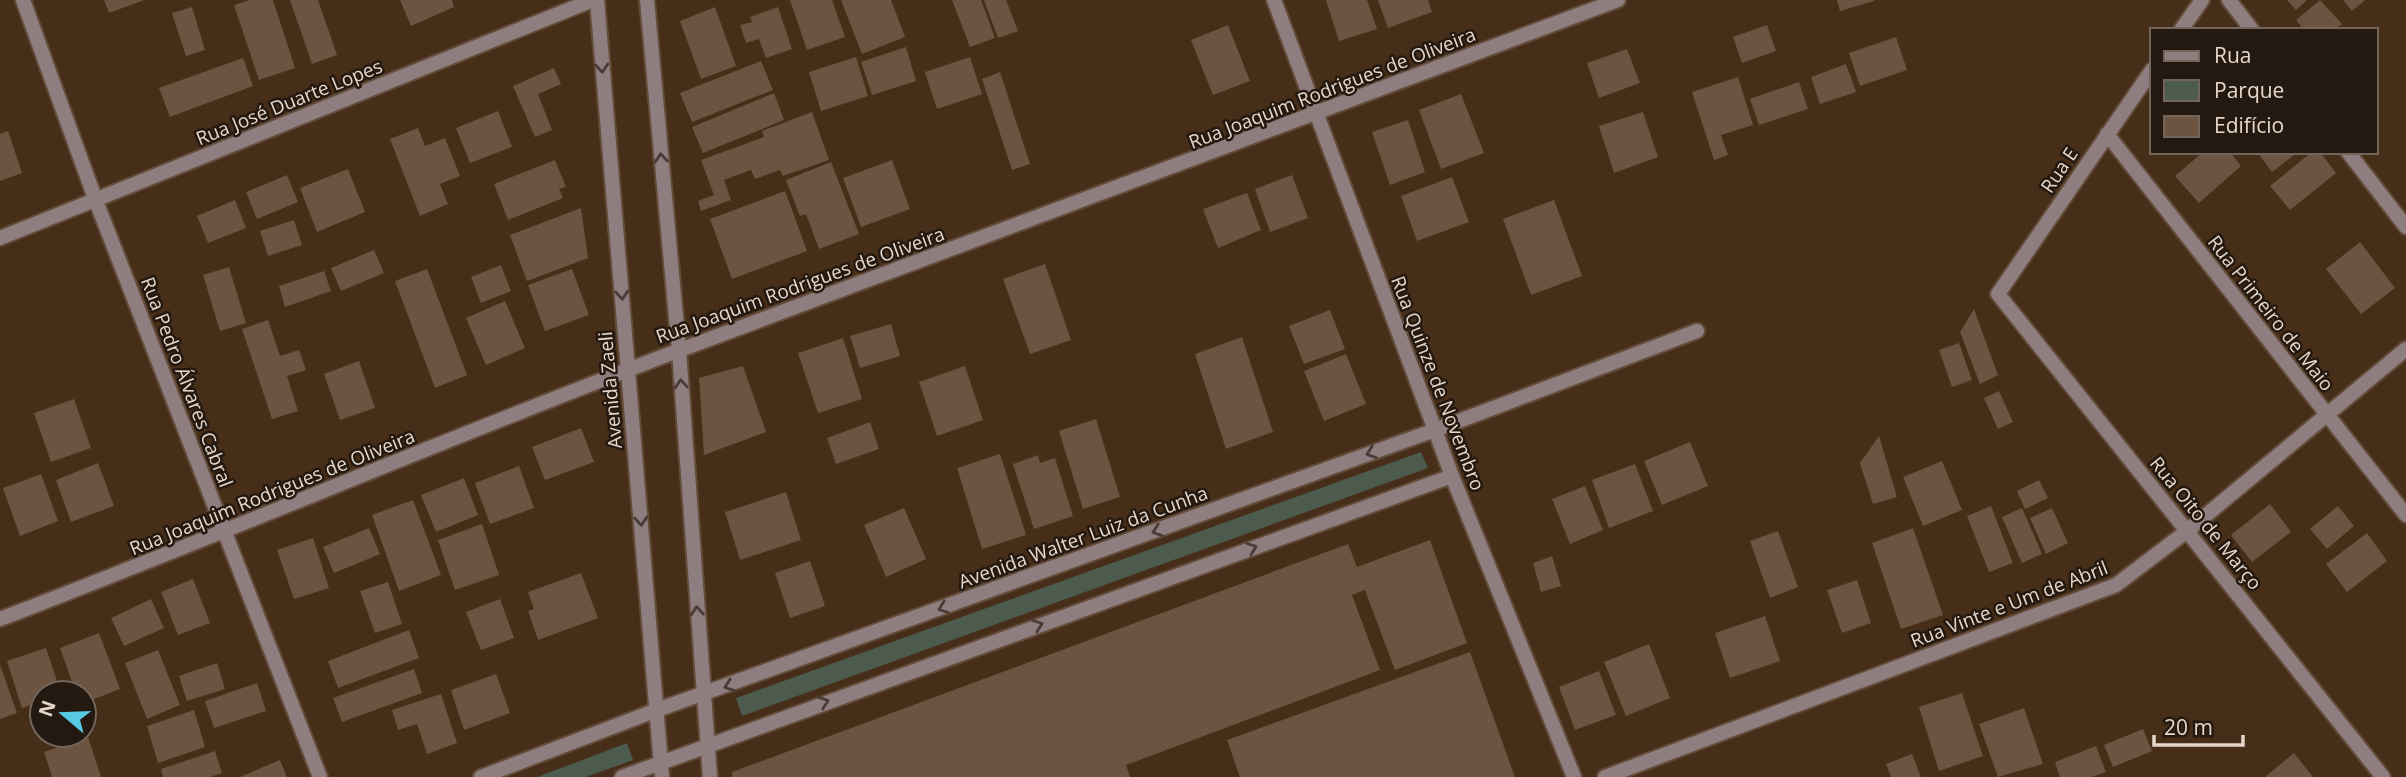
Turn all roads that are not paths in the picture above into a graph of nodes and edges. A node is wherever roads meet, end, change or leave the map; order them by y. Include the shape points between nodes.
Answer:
1 (23, 0) edge
2 (595, 0) edge
3 (647, 0) edge
4 (1274, 0) edge
5 (1618, 0) edge
6 (2202, 0) edge
7 (2229, 0) edge
8 (2182, 28) edge
9 (2250, 28) edge
10 (2150, 73) edge
11 (1315, 116) junction
12 (2106, 134) junction
13 (2350, 154) edge
14 (96, 201) junction
15 (2406, 227) edge
16 (0, 239) edge
17 (1998, 294) joint
18 (1697, 331) dead end
19 (2406, 349) edge
20 (679, 350) junction
21 (628, 370) junction
22 (2327, 415) junction
23 (1435, 430) junction
24 (1452, 476) junction
25 (2406, 515) edge
26 (2187, 531) junction
27 (225, 533) junction
28 (0, 619) edge
29 (704, 695) junction
30 (657, 710) junction
31 (708, 744) junction
32 (661, 770) edge
33 (320, 777) edge
34 (481, 777) edge
35 (622, 777) edge
36 (710, 777) edge
37 (1574, 777) edge
38 (1605, 777) edge
39 (2383, 777) edge

1 - 14 street, Rua Pedro Álvares Cabral
2 - 14 street, Rua José Duarte Lopes
2 -> 21 street, Avenida Zaeli
20 -> 3 street
4 - 11 street, Rua Quinze de Novembro
5 - 11 street, Rua Joaquim Rodrigues de Oliveira
6 - 8 street
7 - 9 street
10 - 12 street, Rua E
11 - 20 street, Rua Joaquim Rodrigues de Oliveira
11 - 23 street, Rua Quinze de Novembro
12 - 17 street, Rua E
12 - 22 street, Rua Primeiro de Maio
13 - 15 street
14 - 16 street, Rua José Duarte Lopes
14 - 27 street, Rua Pedro Álvares Cabral
17 - 26 street, Rua Oito de Março
18 - 23 street, Avenida Walter Luiz da Cunha
19 - 22 street, Rua Vinte e Um de Abril
20 - 21 street, Rua Joaquim Rodrigues de Oliveira
29 -> 20 street
21 - 27 street, Rua Joaquim Rodrigues de Oliveira
21 -> 30 street, Avenida Zaeli
22 - 25 street, Rua Primeiro de Maio
22 - 26 street, Rua Vinte e Um de Abril
23 - 24 street, Rua Quinze de Novembro
23 -> 29 street, Avenida Walter Luiz da Cunha
31 -> 24 street
24 - 37 street, Rua Quinze de Novembro
26 - 38 street, Rua Vinte e Um de Abril via 2116,585
26 - 39 street, Rua Oito de Março
27 - 28 street, Rua Joaquim Rodrigues de Oliveira
27 - 33 street, Rua Pedro Álvares Cabral
29 - 30 street, Avenida Walter Luiz da Cunha
29 - 31 street
30 - 32 street, Avenida Zaeli
30 - 34 street, Avenida Walter Luiz da Cunha
31 - 32 street
31 - 36 street
32 - 35 street

